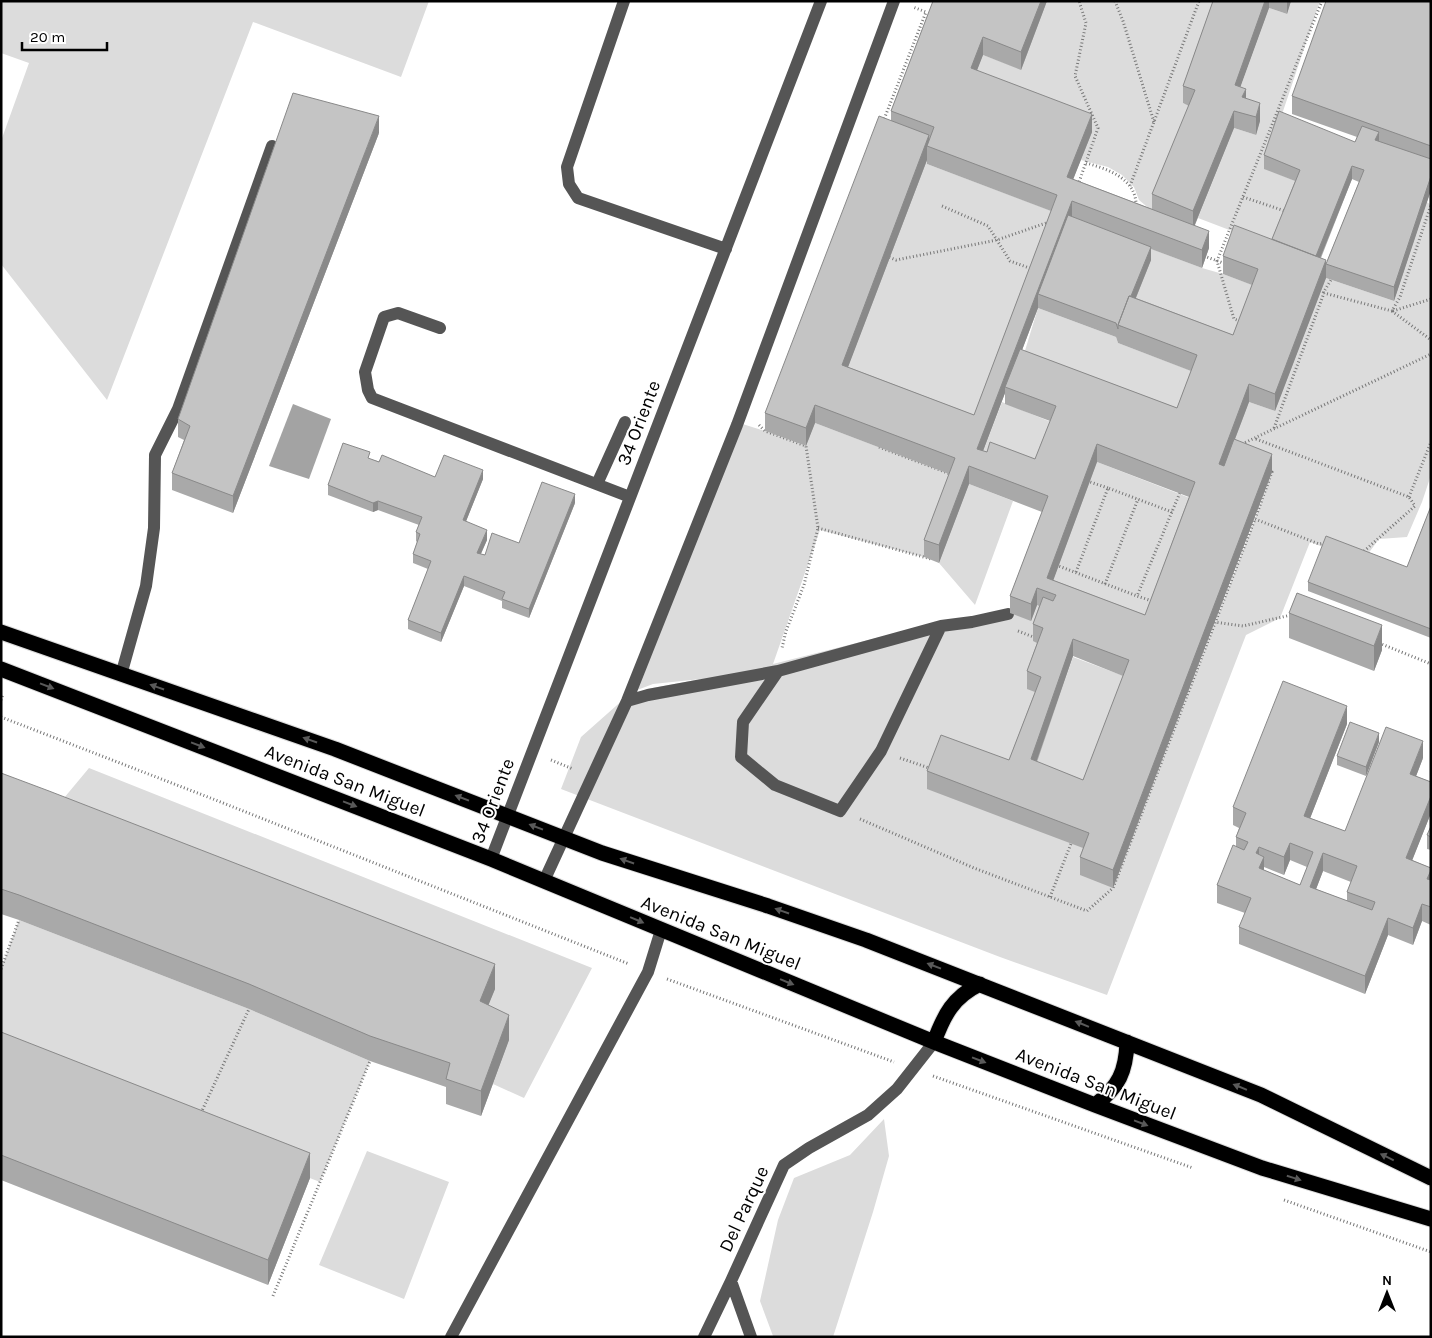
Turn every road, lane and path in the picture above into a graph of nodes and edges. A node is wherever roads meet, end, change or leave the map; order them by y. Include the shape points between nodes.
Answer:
1 (624, 1) edge
2 (822, 1) edge
3 (894, 1) edge
4 (1079, 1) edge
5 (1115, 1) edge
6 (1199, 1) edge
7 (1322, 1) edge
8 (926, 12) dead end
9 (1154, 122) junction
10 (882, 125) edge
11 (272, 146) edge
12 (1086, 163) junction
13 (1130, 186) junction
14 (1076, 189) edge
15 (1243, 197) junction
16 (1431, 205) edge
17 (942, 206) dead end
18 (1285, 211) edge
19 (1136, 215) edge
20 (1058, 220) edge
21 (997, 240) junction
22 (726, 249) junction
23 (881, 254) edge
24 (1199, 254) edge
25 (1217, 261) junction
26 (1234, 267) edge
27 (1036, 270) edge
28 (1331, 280) edge
29 (1315, 291) edge
30 (1324, 293) junction
31 (1431, 299) edge
32 (1392, 311) junction
33 (1243, 322) edge
34 (440, 328) dead end
35 (1431, 340) edge
36 (1431, 354) edge
37 (625, 422) dead end
38 (757, 423) dead end
39 (1274, 428) junction
40 (809, 438) edge
41 (1255, 439) junction
42 (1431, 442) edge
43 (871, 444) edge
44 (806, 446) junction
45 (1239, 446) edge
46 (1265, 468) edge
47 (955, 476) edge
48 (1082, 479) edge
49 (597, 484) junction
50 (1183, 485) edge
51 (1108, 488) junction
52 (630, 497) junction
53 (1409, 497) junction
54 (1138, 499) junction
55 (1172, 512) junction
56 (1255, 519) junction
57 (818, 528) junction
58 (1329, 542) edge
59 (934, 551) edge
60 (1361, 554) edge
61 (1051, 563) edge
62 (1076, 572) junction
63 (1105, 584) junction
64 (1137, 596) junction
65 (1156, 602) edge
66 (1300, 613) edge
67 (1008, 614) dead end
68 (1207, 620) edge
69 (1215, 623) junction
70 (941, 626) junction
71 (1014, 630) dead end
72 (1, 632) edge
73 (1038, 639) edge
74 (1378, 643) edge
75 (1431, 664) edge
76 (1, 669) edge
77 (778, 671) junction
78 (121, 675) junction
79 (627, 701) junction
80 (1, 717) edge
81 (881, 751) junction
82 (532, 752) junction
83 (934, 770) edge
84 (592, 777) junction
85 (840, 810) junction
86 (507, 816) junction
87 (1075, 832) edge
88 (564, 838) junction
89 (491, 859) junction
90 (544, 881) junction
91 (1050, 897) junction
92 (19, 920) edge
93 (661, 930) junction
94 (1, 969) edge
95 (648, 972) junction
96 (980, 984) junction
97 (249, 1009) edge
98 (934, 1042) junction
99 (1127, 1042) junction
100 (370, 1061) edge
101 (912, 1069) junction
102 (1095, 1105) junction
103 (201, 1114) edge
104 (1195, 1169) dead end
105 (1431, 1178) edge
106 (1280, 1198) dead end
107 (1431, 1219) edge
108 (1431, 1252) edge
109 (732, 1281) junction
110 (273, 1296) dead end
111 (451, 1337) edge
112 (704, 1337) edge
113 (752, 1337) edge

1 - 22 street via 567,167 568,184 578,198
2 - 22 street, 34 Oriente
3 - 79 street via 737,426
4 - 12 path via 1086,23 1075,76 1098,128
5 - 9 path
6 - 9 path
7 - 15 path
8 - 10 path
9 - 13 path
11 - 78 street via 178,409 155,455 154,528 146,586
12 - 13 path via 1106,168
12 - 14 path
13 - 19 path via 1137,200
15 - 18 path
15 - 25 path
16 - 32 path via 1400,297
17 - 21 path via 988,226
20 - 21 path
21 - 23 path via 896,260
21 - 27 path via 1010,261
22 - 52 street, 34 Oriente
24 - 25 path
25 - 26 path
25 - 33 path via 1234,319
28 - 30 path
29 - 30 path
30 - 32 path
30 - 39 path
31 - 32 path
32 - 35 path
34 - 49 street via 398,313 384,317 365,372 372,398
36 - 39 path
37 - 49 street
38 - 44 path via 765,431
39 - 41 path
40 - 44 path
41 - 45 path
41 - 53 path
42 - 53 path
43 - 47 path
44 - 57 path
46 - 56 path via 1272,472
48 - 51 path
49 - 52 street
50 - 55 path
51 - 54 path
51 - 62 path
52 - 82 street, 34 Oriente
53 - 60 path via 1415,506
54 - 55 path
54 - 63 path
55 - 64 path
56 - 58 path via 1319,544
56 - 69 path
57 - 59 path via 930,560
57 - 77 path via 804,585 786,631
61 - 62 path
62 - 63 path
63 - 64 path
64 - 65 path
66 - 69 path via 1243,626
67 - 70 street
68 - 69 path
69 - 91 path via 1113,888 1087,912
70 - 77 street
70 - 81 street
71 - 73 path
72 - 78 highway, Avenida San Miguel
74 - 75 path
76 -> 89 highway, Avenida San Miguel
77 - 79 street via 648,694
77 - 85 street via 743,722 741,758 775,785
86 -> 78 highway, Avenida San Miguel via 334,748
79 - 84 street
80 - 95 path
81 - 83 path
81 - 85 street
82 - 84 path
82 - 86 street, 34 Oriente
84 - 88 street
85 - 91 path
88 -> 86 highway, Avenida San Miguel
86 - 89 street, 34 Oriente
87 - 91 path
88 - 90 street
96 -> 88 highway, Avenida San Miguel via 866,940
89 - 90 highway, Avenida San Miguel
90 -> 93 highway, Avenida San Miguel
92 - 94 path
93 - 95 street
93 -> 98 highway, Avenida San Miguel
95 - 101 path
95 - 111 street
96 - 98 highway via 967,990 948,1010
99 -> 96 highway, Avenida San Miguel
97 - 103 path
98 - 101 street, Del Parque
98 -> 102 highway, Avenida San Miguel
99 - 102 highway via 1123,1072 1107,1096
105 -> 99 highway, Avenida San Miguel via 1261,1095
100 - 110 path
101 - 104 path
101 - 109 street, Del Parque via 898,1089 868,1115 784,1166
102 -> 107 highway, Avenida San Miguel via 1262,1168
106 - 108 path
109 - 112 street, Del Parque
109 - 113 street

